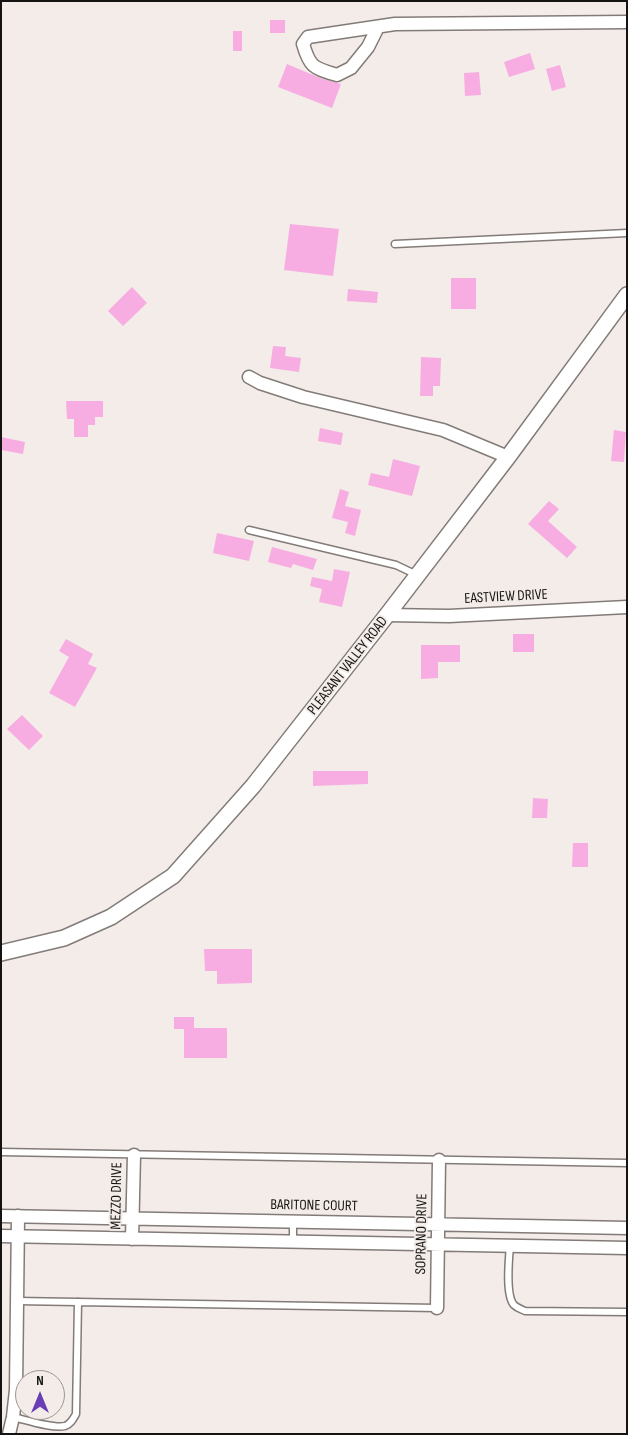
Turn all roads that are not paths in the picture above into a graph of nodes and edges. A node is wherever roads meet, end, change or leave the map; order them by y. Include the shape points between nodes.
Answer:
1 (627, 22) edge
2 (378, 27) junction
3 (627, 233) edge
4 (395, 244) dead end
5 (627, 295) edge
6 (249, 377) dead end
7 (508, 457) junction
8 (249, 530) dead end
9 (418, 576) junction
10 (627, 607) edge
11 (387, 616) junction
12 (1, 954) edge
13 (1, 1152) edge
14 (134, 1154) junction
15 (440, 1160) junction
16 (627, 1163) edge
17 (1, 1216) edge
18 (18, 1216) junction
19 (132, 1218) junction
20 (293, 1222) junction
21 (438, 1224) junction
22 (627, 1228) edge
23 (1, 1236) edge
24 (18, 1236) junction
25 (132, 1238) junction
26 (292, 1241) junction
27 (438, 1244) junction
28 (510, 1245) junction
29 (627, 1248) edge
30 (17, 1301) junction
31 (78, 1302) junction
32 (437, 1308) joint
33 (627, 1312) edge
34 (13, 1417) junction
35 (9, 1434) edge

1 - 2 street via 395,24
2 - 2 street via 368,47 351,68 337,75 309,62 304,44 308,37
3 - 4 lane
5 - 7 street, PLEASANT VALLEY ROAD
6 - 7 street via 303,396 444,430
7 - 9 street, PLEASANT VALLEY ROAD
8 - 9 lane via 396,565
9 - 11 street, PLEASANT VALLEY ROAD
10 - 11 street, EASTVIEW DRIVE
11 - 12 street, PLEASANT VALLEY ROAD via 253,786 173,876 104,921 64,938
13 - 14 lane
14 - 15 lane
14 - 19 street, MEZZO DRIVE
15 - 16 lane
15 - 21 street, SOPRANO DRIVE
17 - 18 street, BARITONE COURT
18 - 19 street, BARITONE COURT
18 - 24 street
19 - 20 street, BARITONE COURT
19 - 25 street, MEZZO DRIVE
20 - 21 street, BARITONE COURT
20 - 26 lane
21 - 22 street, BARITONE COURT
21 - 27 street, SOPRANO DRIVE
23 - 24 street
24 - 25 street
24 - 30 street
25 - 26 street
26 - 27 street
27 - 28 street
27 - 32 street, SOPRANO DRIVE
28 - 29 street
28 - 33 lane via 509,1294 518,1308 525,1311
30 - 31 lane
30 - 34 street
31 - 32 lane
31 - 34 lane via 76,1414 73,1420 58,1426
34 - 35 street

